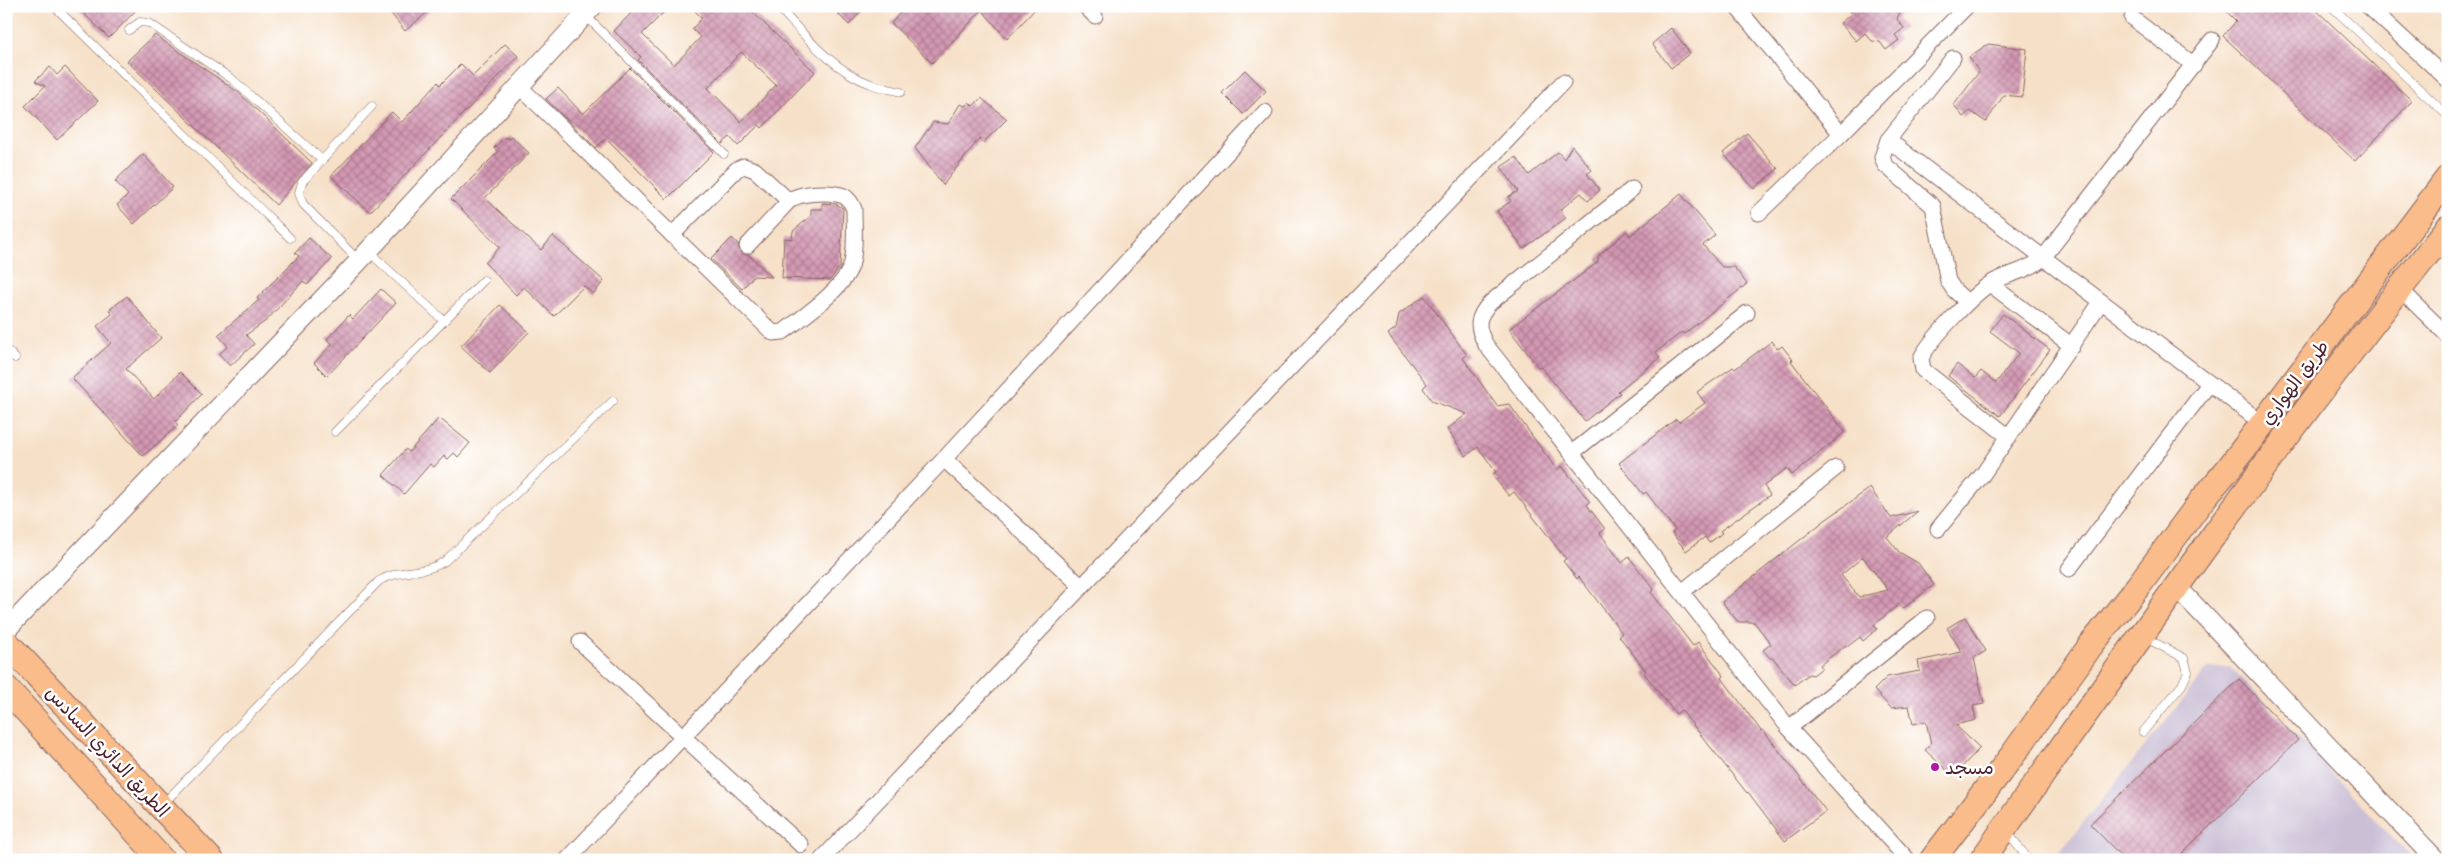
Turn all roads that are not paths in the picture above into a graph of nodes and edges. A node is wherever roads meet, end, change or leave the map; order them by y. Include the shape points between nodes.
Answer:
1 (54, 6) edge
2 (777, 6) edge
3 (1736, 6) edge
4 (1967, 6) edge
5 (2331, 6) edge
6 (2368, 6) edge
7 (589, 11) edge
8 (2132, 18) dead end
9 (129, 30) dead end
10 (2212, 40) dead end
11 (1953, 58) dead end
12 (2194, 65) junction
13 (2448, 80) edge
14 (1563, 82) dead end
15 (519, 86) junction
16 (901, 92) dead end
17 (372, 106) dead end
18 (1265, 112) dead end
19 (2448, 116) edge
20 (1841, 134) junction
21 (1888, 140) junction
22 (724, 154) dead end
23 (322, 160) junction
24 (2448, 178) edge
25 (1632, 189) dead end
26 (789, 201) junction
27 (1758, 213) dead end
28 (2448, 228) edge
29 (672, 235) junction
30 (290, 238) dead end
31 (747, 246) dead end
32 (363, 256) junction
33 (2043, 258) junction
34 (484, 280) dead end
35 (1990, 284) junction
36 (2399, 288) junction
37 (1967, 302) junction
38 (2102, 302) junction
39 (1747, 313) dead end
40 (444, 321) junction
41 (2448, 336) edge
42 (2072, 346) junction
43 (6, 349) edge
44 (15, 358) dead end
45 (2209, 384) junction
46 (613, 400) dead end
47 (2262, 424) junction
48 (335, 432) dead end
49 (2008, 437) junction
50 (1572, 453) junction
51 (944, 459) junction
52 (1836, 468) dead end
53 (1938, 529) dead end
54 (2068, 569) dead end
55 (2175, 586) junction
56 (1082, 587) junction
57 (1682, 592) junction
58 (1927, 618) dead end
59 (6, 630) edge
60 (2140, 635) junction
61 (6, 642) edge
62 (580, 642) dead end
63 (6, 688) edge
64 (1789, 728) junction
65 (2143, 732) dead end
66 (683, 737) junction
67 (160, 807) junction
68 (2004, 829) junction
69 (800, 845) dead end
70 (162, 860) edge
71 (211, 860) edge
72 (567, 860) edge
73 (821, 860) edge
74 (1908, 860) edge
75 (1932, 860) edge
76 (1982, 860) edge
77 (2029, 860) edge
78 (2436, 860) edge

1 - 30 lane
2 - 16 lane via 832,62 852,76
3 - 20 street
4 - 20 street
5 - 19 lane
6 - 13 street
7 - 15 street
7 - 22 lane
8 - 12 street
9 - 23 lane via 140,22 149,23 248,92
10 - 12 street
11 - 21 street
12 - 33 street
14 - 56 street
15 - 29 street
15 - 32 street
17 - 23 lane
18 - 51 street
20 - 27 street
21 - 33 street
21 - 37 street via 1882,161 1933,206 1948,281
23 - 32 lane via 302,182 298,193 300,199
24 - 47 highway, طريق الهواري
25 - 50 street via 1490,302 1477,321 1486,345
26 - 29 street via 755,170 744,166 737,169
26 - 29 street via 802,194 847,198 854,209 853,253 850,269 843,280 783,332 768,330
26 - 31 street
28 - 36 highway, طريق الهواري
32 - 40 lane
32 - 59 street
33 - 35 street
33 - 38 street
34 - 40 lane
35 - 37 street
35 - 42 street
36 - 41 street
36 - 55 highway, طريق الهواري
37 - 49 street via 1923,354 1921,366
38 - 42 street
38 - 45 street
39 - 50 street
40 - 48 lane
42 - 49 street
43 - 44 lane
45 - 47 street
45 - 54 street
46 - 67 lane via 445,561 427,570 398,572 379,580
47 - 75 highway, طريق الهواري via 2091,645
49 - 53 street
50 - 57 street
51 - 56 street
51 - 66 street
52 - 57 street
55 - 60 highway, طريق الهواري
55 - 78 street
56 - 73 street
57 - 64 street
58 - 64 street
60 - 65 lane via 2184,658 2188,672 2182,685
60 - 68 highway, طريق الهواري
61 - 67 highway, الطريق الدائري السادس
62 - 66 street
63 - 70 highway, الطريق الدائري السادس
64 - 74 street
66 - 69 street
66 - 72 street
67 - 71 highway, الطريق الدائري السادس
68 - 76 highway, طريق الهواري
68 - 77 lane

